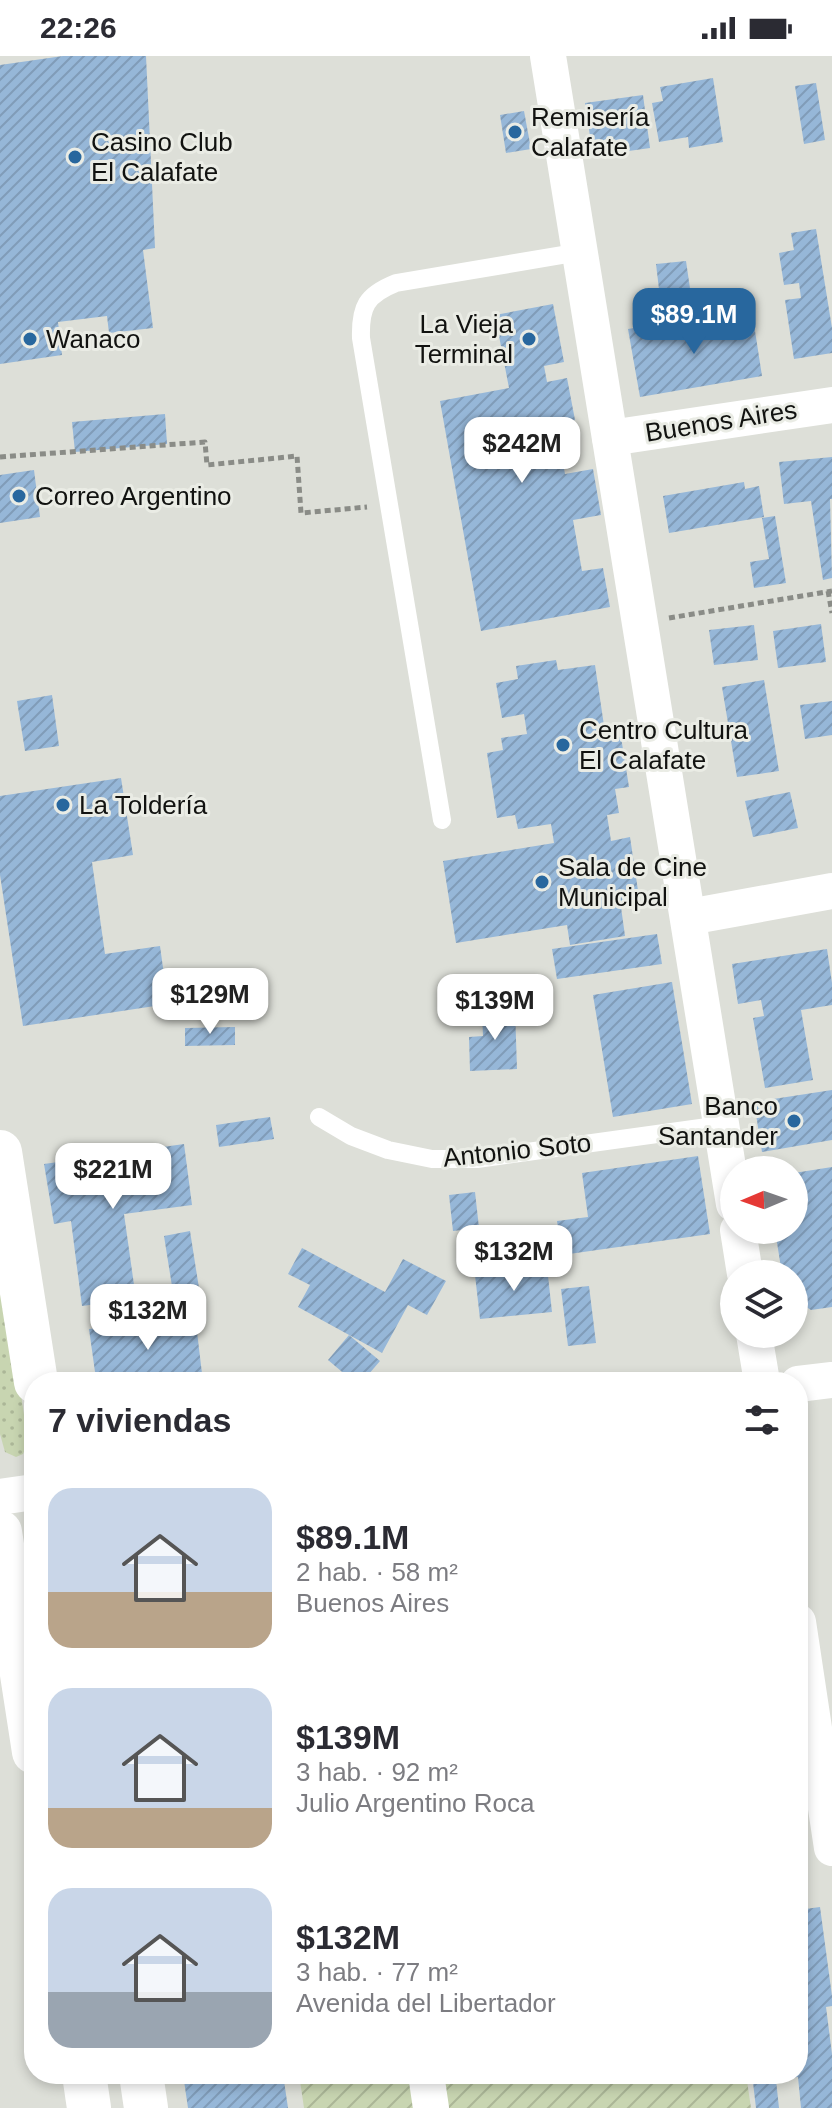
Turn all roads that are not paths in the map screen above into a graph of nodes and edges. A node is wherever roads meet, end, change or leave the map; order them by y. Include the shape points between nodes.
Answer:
1 (548, 56) edge
2 (580, 252) junction
3 (832, 405) edge
4 (610, 438) junction
5 (442, 820) dead end
6 (832, 891) edge
7 (689, 917) junction
8 (319, 1117) dead end
9 (722, 1125) junction
10 (0, 1152) edge
11 (727, 1156) edge
12 (756, 1348) edge
13 (34, 1372) edge
14 (760, 1372) edge
15 (832, 1380) edge
16 (808, 1383) edge
17 (24, 1493) edge
18 (0, 1497) edge
19 (0, 1532) edge
20 (24, 1687) edge
21 (808, 1688) edge
22 (832, 1848) edge
23 (85, 2084) edge
24 (142, 2084) edge
25 (427, 2084) edge
26 (89, 2108) edge
27 (146, 2108) edge
28 (431, 2108) edge

1 - 2 street
2 - 4 street
2 - 5 lane via 396,283 368,300 360,317
3 - 4 street, Buenos Aires
4 - 7 street
6 - 7 street
7 - 9 street
8 - 9 lane, Antonio Soto via 388,1150 432,1159 477,1159
9 - 11 street
10 - 13 main road
12 - 14 street
15 - 16 street
17 - 18 street
19 - 20 main road
21 - 22 street
23 - 26 main road
24 - 27 main road
25 - 28 street

